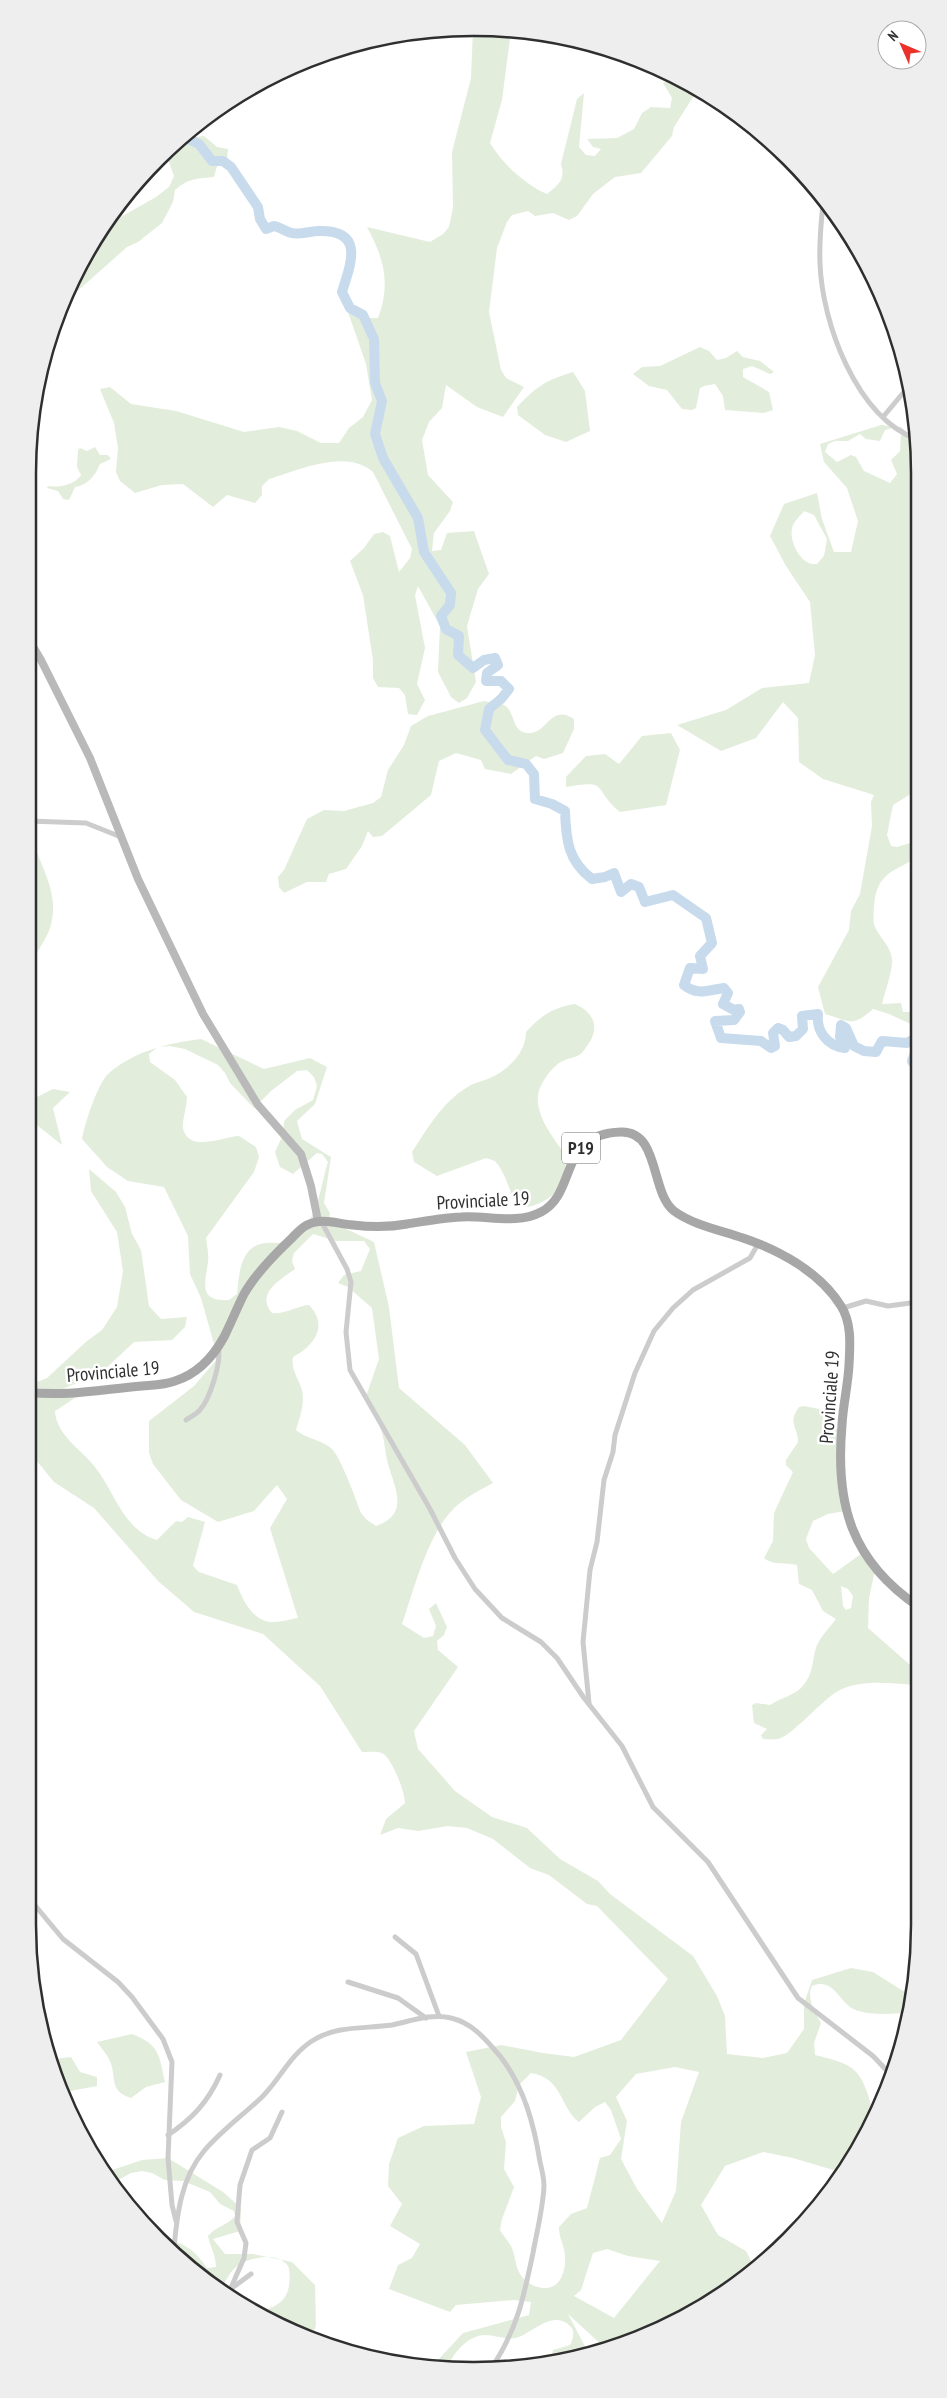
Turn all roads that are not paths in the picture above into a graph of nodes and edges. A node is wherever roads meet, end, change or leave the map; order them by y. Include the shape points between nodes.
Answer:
1 (823, 211) edge
2 (903, 393) edge
3 (883, 417) junction
4 (909, 435) edge
5 (36, 652) edge
6 (36, 822) edge
7 (123, 838) junction
8 (319, 1221) junction
9 (758, 1244) junction
10 (911, 1303) edge
11 (843, 1308) junction
12 (218, 1346) junction
13 (36, 1392) edge
14 (186, 1420) dead end
15 (911, 1601) edge
16 (589, 1704) junction
17 (36, 1906) edge
18 (395, 1937) dead end
19 (348, 1982) dead end
20 (439, 2016) junction
21 (426, 2018) junction
22 (886, 2070) edge
23 (220, 2075) dead end
24 (282, 2112) dead end
25 (168, 2135) junction
26 (176, 2221) junction
27 (174, 2243) edge
28 (251, 2274) dead end
29 (231, 2288) edge
30 (232, 2289) edge
31 (496, 2361) edge

1 - 3 street via 820,265 838,346 856,386
2 - 3 street
3 - 4 street
5 - 7 street via 90,758
6 - 7 street via 86,823
7 - 8 street via 138,879 203,1014 258,1105 301,1154
8 - 9 main road, Provinciale 19 / P19 via 366,1225 463,1217 528,1217 545,1210 555,1201 579,1150 600,1137 623,1132 639,1138 648,1150 670,1208 703,1225
8 - 12 main road, Provinciale 19 via 301,1229 254,1278
8 - 16 street via 349,1275 351,1291 346,1347 354,1381 475,1589 502,1618 549,1649
9 - 11 main road, Provinciale 19 / P19 via 799,1264 828,1289
9 - 16 street via 750,1258 693,1290 672,1308 654,1331 635,1373 604,1480 597,1542 590,1570 583,1642
10 - 11 street via 888,1306 866,1301
11 - 15 main road, Provinciale 19 / P19 via 850,1333 842,1426 847,1512 862,1553 885,1580
12 - 13 main road, Provinciale 19 via 199,1368 166,1384 82,1392
12 - 14 street via 217,1367 205,1403
16 - 22 street via 622,1746 653,1807 708,1862 798,1998
17 - 25 street via 63,1939 118,1982 162,2039 172,2062
18 - 20 street via 416,1954
19 - 21 street via 398,1998
20 - 21 street
20 - 31 street via 470,2026 508,2067 531,2118 540,2160 544,2185 524,2299 512,2335
21 - 26 street via 329,2032 304,2046 276,2083 198,2158 184,2188
23 - 25 street via 204,2105
24 - 29 street via 270,2138 252,2150 240,2185 237,2222 246,2243 244,2258
25 - 26 street via 172,2205
26 - 27 street
28 - 30 street

